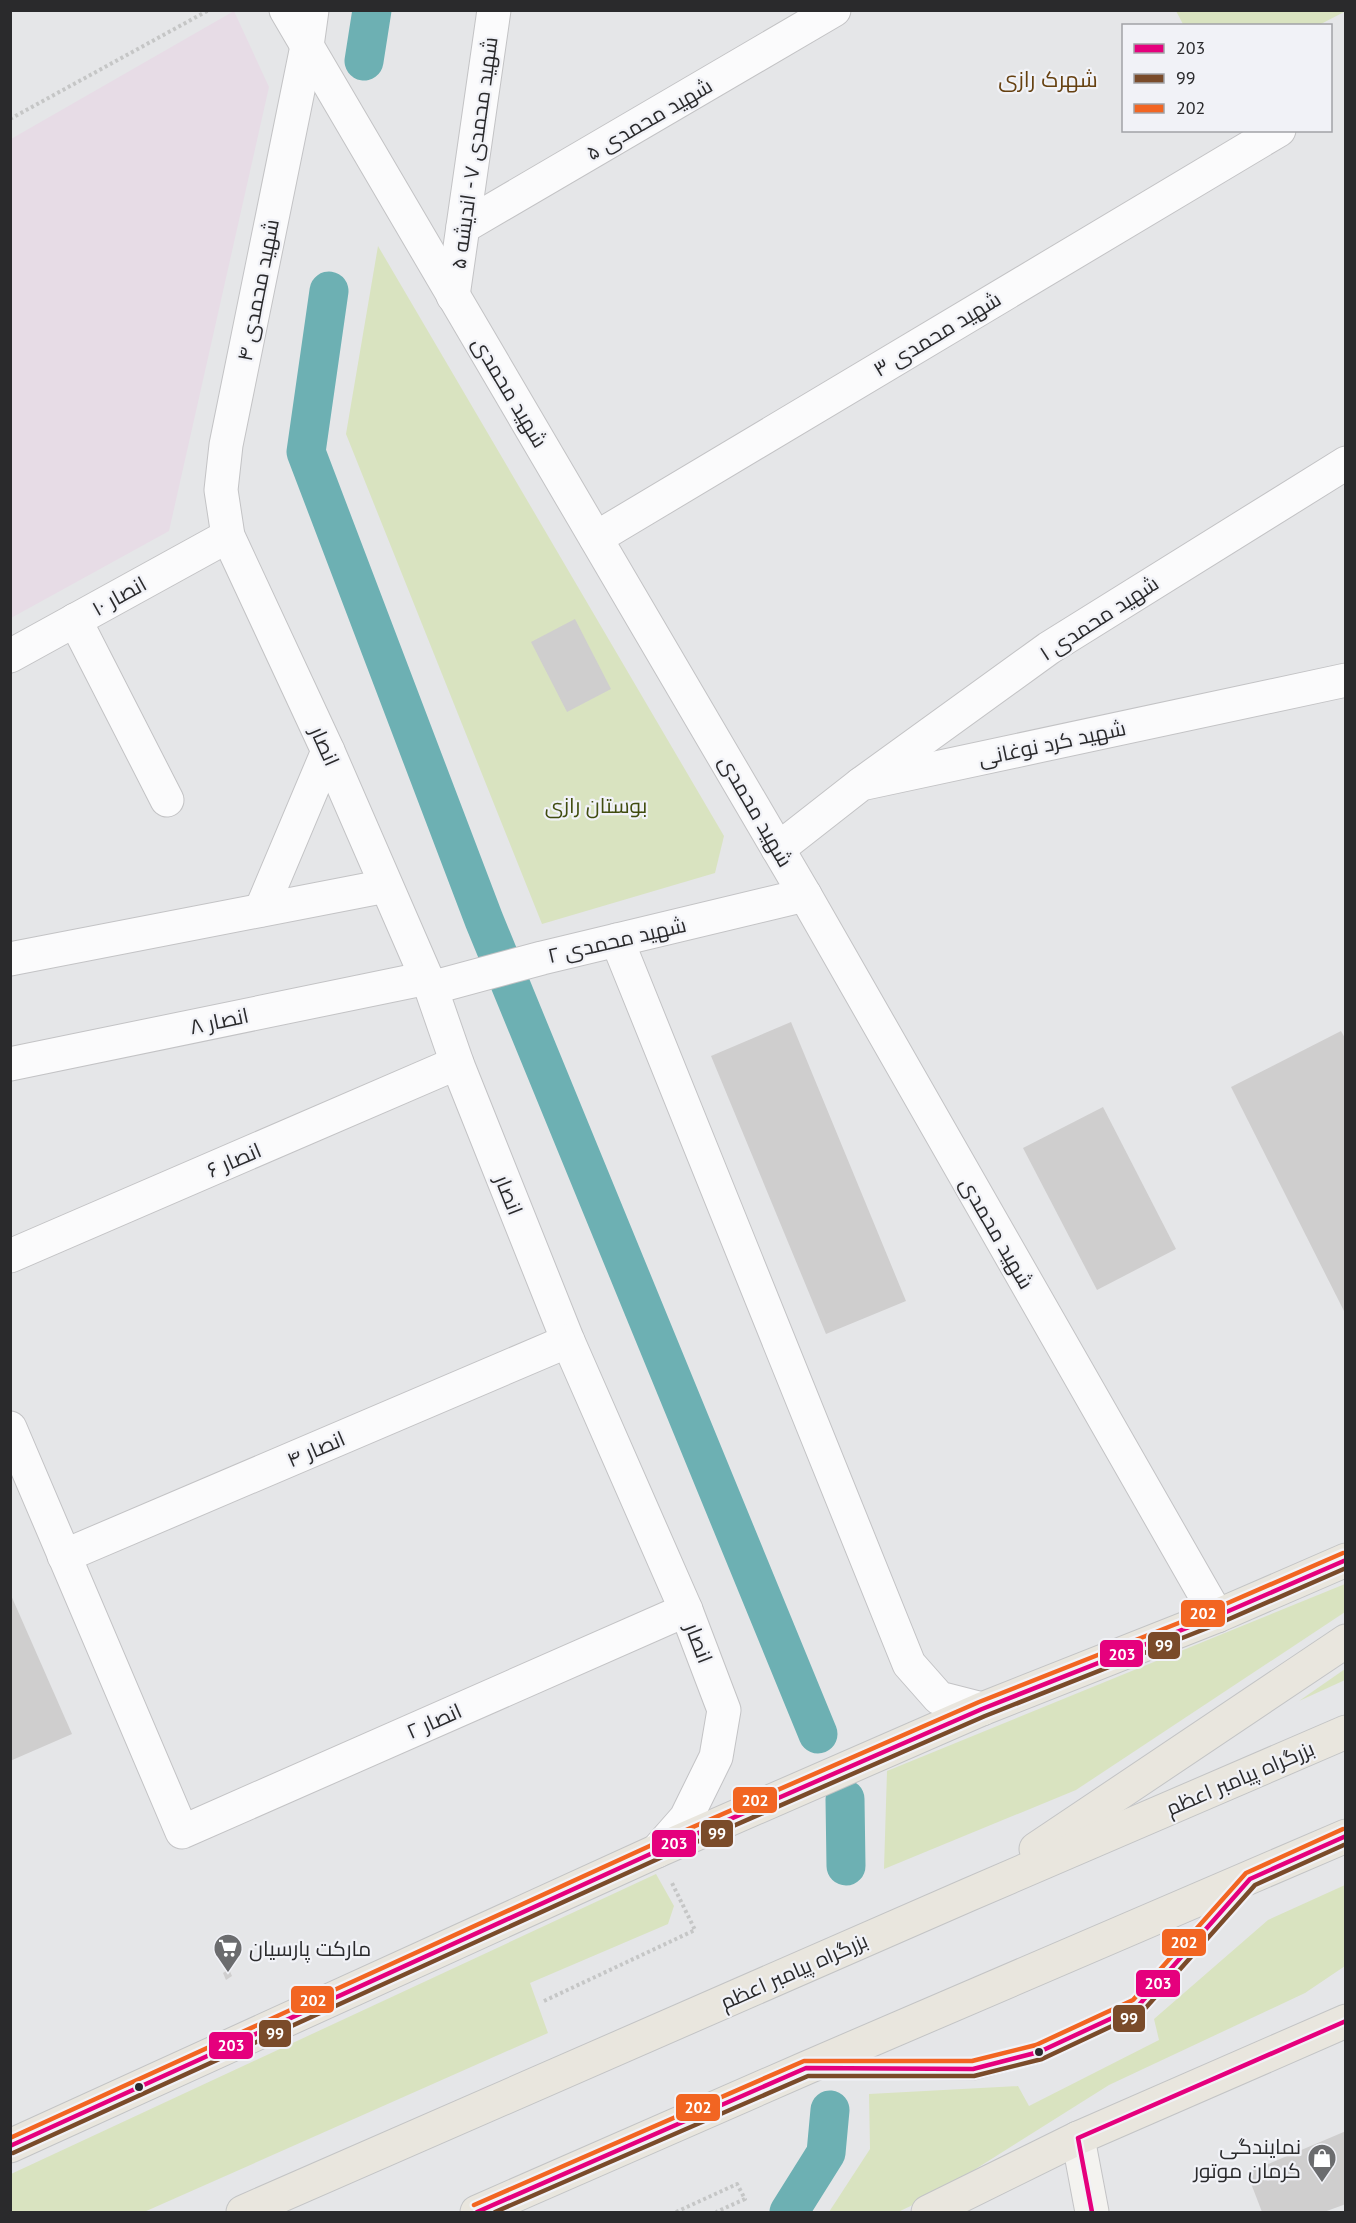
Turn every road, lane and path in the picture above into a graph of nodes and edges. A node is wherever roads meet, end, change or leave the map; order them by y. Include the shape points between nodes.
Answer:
1 (209, 10) edge
2 (286, 10) edge
3 (312, 10) edge
4 (494, 10) edge
5 (834, 10) edge
6 (307, 46) junction
7 (11, 117) edge
8 (1276, 132) edge
9 (463, 227) junction
10 (453, 296) junction
11 (1346, 463) edge
12 (228, 536) junction
13 (596, 538) junction
14 (75, 620) junction
15 (10, 656) edge
16 (1346, 680) edge
17 (328, 751) junction
18 (861, 784) junction
19 (167, 800) dead end
20 (778, 849) junction
21 (386, 886) junction
22 (805, 895) junction
23 (261, 910) junction
24 (617, 940) junction
25 (10, 959) edge
26 (429, 983) junction
27 (457, 1063) junction
28 (10, 1064) edge
29 (10, 1256) edge
30 (568, 1341) junction
31 (10, 1428) edge
32 (64, 1556) junction
33 (1346, 1560) edge
34 (686, 1610) junction
35 (1217, 1616) junction
36 (1346, 1641) edge
37 (982, 1709) junction
38 (1346, 1732) edge
39 (1346, 1836) edge
40 (657, 1851) junction
41 (1250, 1879) junction
42 (968, 1895) junction
43 (544, 2001) dead end
44 (1337, 2022) edge
45 (806, 2068) junction
46 (1078, 2138) junction
47 (10, 2146) edge
48 (243, 2212) edge
49 (477, 2212) edge
50 (676, 2212) edge
51 (716, 2212) edge
52 (928, 2212) edge
53 (1092, 2212) edge

1 - 7 path
2 - 6 street, شهید محمدی
3 - 6 street, شهید محمدی ۴
4 - 9 street, شهید محمدی ۷ - اندیشه ۵
5 - 9 street, شهید محمدی ۵
6 - 10 street, شهید محمدی
6 - 12 street, شهید محمدی ۴ via 226,445 221,490
8 - 13 street, شهید محمدی ۳
9 - 10 street, شهید محمدی ۷ - اندیشه ۵
10 - 13 street, شهید محمدی
11 - 18 street, شهید محمدی ۱ via 1049,648
12 - 14 street, انصار ۱۰
12 - 17 street, انصار
13 - 20 street, شهید محمدی
14 - 15 street, انصار ۱۰
14 - 19 street
16 - 18 street, شهید کرد نوغانی
17 - 21 street, انصار
17 - 23 street
18 - 20 street, شهید کرد نوغانی
20 - 22 street, شهید محمدی
21 - 23 street
21 - 26 street, انصار
22 - 24 street, شهید محمدی ۲
22 - 35 street, شهید محمدی
23 - 25 street
24 - 26 street, شهید محمدی ۲ via 474,976
24 - 37 street via 909,1664 939,1698
26 - 27 street, انصار
26 - 28 street, انصار ۸
27 - 29 street, انصار ۶
27 - 30 street, انصار
30 - 32 street, انصار ۴
30 - 34 street, انصار
31 - 32 street
32 - 34 street, انصار ۲ via 182,1832
33 - 35 highway
34 - 40 street, انصار via 724,1710 716,1756 686,1818
35 - 37 highway
36 - 42 highway
37 - 40 highway
38 - 42 highway, بزرگراه پیامبر اعظم
39 - 41 highway
40 - 43 path via 695,1930
40 - 47 highway
41 - 45 highway
41 - 45 lane via 1138,2006 1040,2052 974,2069
42 - 48 highway, بزرگراه پیامبر اعظم
44 - 46 highway
45 - 49 highway
46 - 52 highway
46 - 53 main road
50 - 51 path via 737,2184 745,2199

